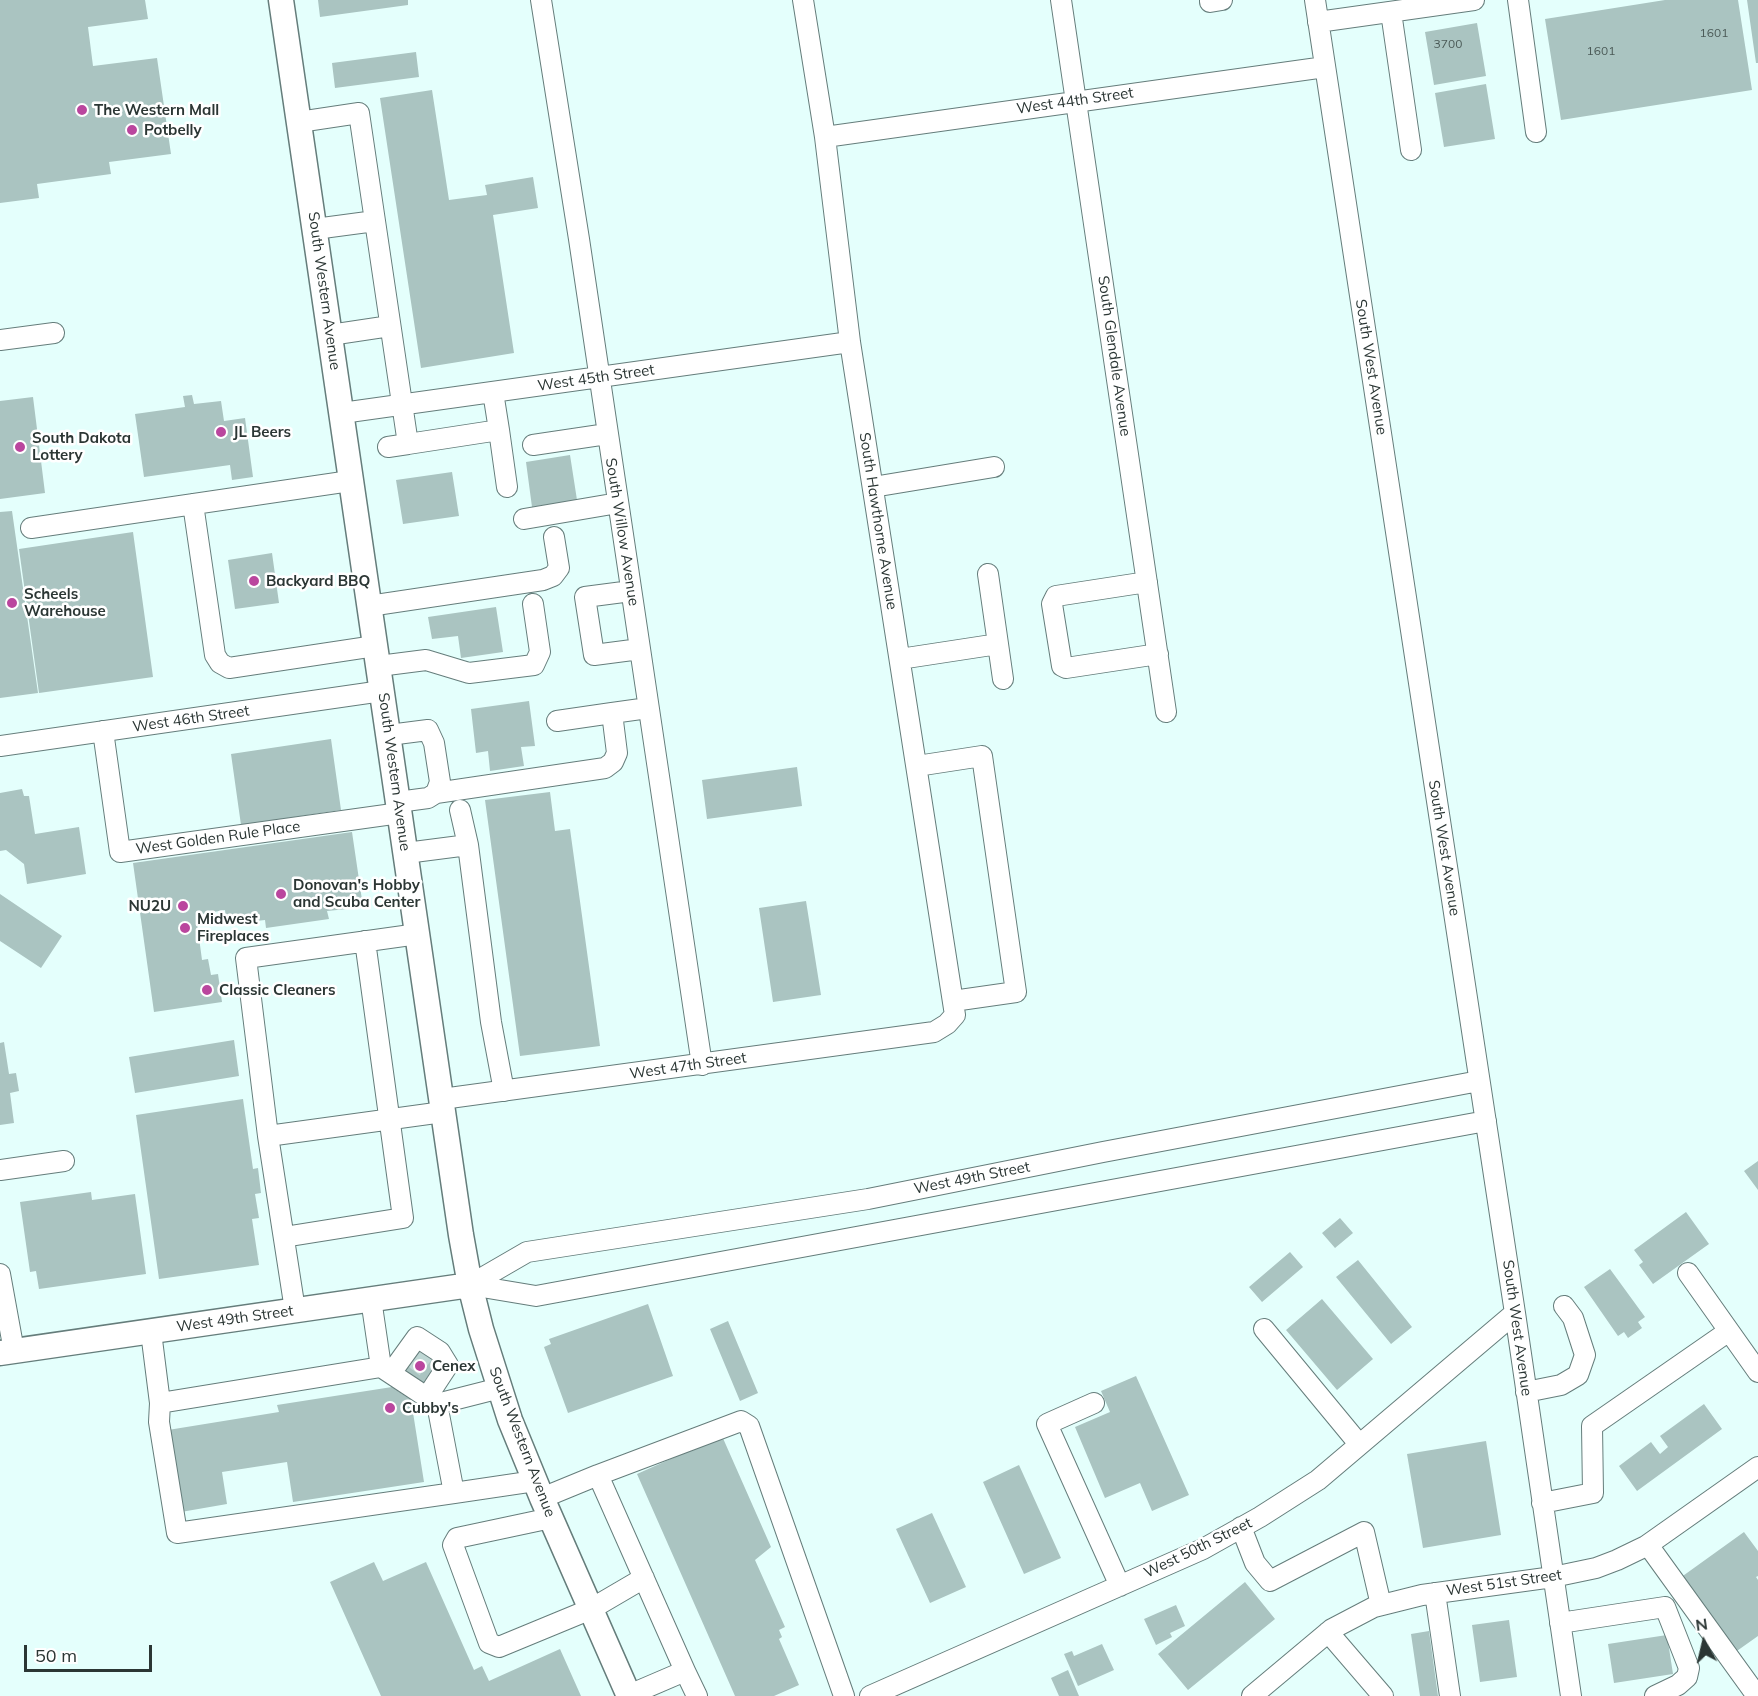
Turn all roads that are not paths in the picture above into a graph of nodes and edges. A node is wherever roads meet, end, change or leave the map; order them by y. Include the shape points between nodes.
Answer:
1 (281, 0) edge
2 (541, 0) edge
3 (803, 0) edge
4 (1061, 0) edge
5 (1210, 0) edge
6 (1222, 0) edge
7 (1315, 0) edge
8 (1474, 0) edge
9 (1518, 0) edge
10 (1391, 12) junction
11 (1318, 22) junction
12 (1326, 67) junction
13 (1076, 101) junction
14 (299, 122) junction
15 (1536, 132) dead end
16 (825, 137) junction
17 (1411, 150) dead end
18 (375, 221) junction
19 (315, 229) junction
20 (390, 326) junction
21 (54, 333) dead end
22 (330, 335) junction
23 (0, 340) edge
24 (850, 342) junction
25 (599, 377) junction
26 (493, 392) junction
27 (402, 405) junction
28 (342, 413) junction
29 (498, 430) junction
30 (607, 434) junction
31 (408, 444) junction
32 (533, 445) dead end
33 (388, 447) dead end
34 (994, 467) dead end
35 (350, 481) junction
36 (507, 487) dead end
37 (873, 487) junction
38 (618, 503) junction
39 (194, 504) junction
40 (524, 519) dead end
41 (31, 528) dead end
42 (554, 537) dead end
43 (988, 574) dead end
44 (1147, 582) junction
45 (631, 591) junction
46 (533, 604) dead end
47 (369, 606) junction
48 (998, 644) junction
49 (640, 649) junction
50 (1158, 654) junction
51 (377, 656) junction
52 (900, 659) junction
53 (1003, 679) dead end
54 (382, 691) junction
55 (648, 708) junction
56 (1166, 712) dead end
57 (612, 713) junction
58 (557, 721) dead end
59 (103, 731) junction
60 (389, 735) junction
61 (0, 746) edge
62 (916, 766) junction
63 (436, 793) junction
64 (399, 808) junction
65 (459, 810) dead end
66 (468, 845) junction
67 (406, 853) junction
68 (418, 934) junction
69 (366, 941) junction
70 (953, 1001) junction
71 (934, 1032) joint
72 (702, 1065) junction
73 (1479, 1081) junction
74 (504, 1091) junction
75 (442, 1105) junction
76 (388, 1120) junction
77 (1486, 1121) junction
78 (268, 1136) junction
79 (64, 1161) dead end
80 (0, 1170) edge
81 (284, 1237) junction
82 (1688, 1273) dead end
83 (0, 1274) edge
84 (470, 1285) junction
85 (371, 1299) junction
86 (1564, 1306) dead end
87 (295, 1310) junction
88 (1515, 1312) junction
89 (1264, 1329) dead end
90 (1729, 1331) junction
91 (151, 1332) junction
92 (7, 1352) edge
93 (386, 1370) junction
94 (1758, 1372) edge
95 (500, 1388) junction
96 (1526, 1392) junction
97 (432, 1401) junction
98 (160, 1402) junction
99 (1094, 1403) dead end
100 (1359, 1444) junction
101 (1758, 1467) edge
102 (598, 1475) junction
103 (454, 1493) junction
104 (543, 1499) junction
105 (1542, 1503) junction
106 (1241, 1527) junction
107 (1648, 1545) junction
108 (1553, 1576) junction
109 (644, 1578) junction
110 (1120, 1586) junction
111 (1435, 1593) junction
112 (1381, 1605) junction
113 (591, 1609) junction
114 (1560, 1623) junction
115 (1328, 1632) junction
116 (685, 1671) junction
117 (629, 1696) edge
118 (697, 1696) edge
119 (844, 1696) edge
120 (870, 1696) edge
121 (1252, 1696) edge
122 (1383, 1696) edge
123 (1450, 1696) edge
124 (1571, 1696) edge
125 (1655, 1696) edge
126 (1757, 1696) edge

1 - 14 main road, South Western Avenue
2 - 25 street, South Willow Avenue
3 - 16 street, South Hawthorne Avenue
4 - 13 street, South Glendale Avenue
5 - 6 street
7 - 11 street, South West Avenue
8 - 10 street
9 - 15 street
10 - 11 street
10 - 17 street
11 - 12 street, South West Avenue
12 - 13 street, West 44th Street
12 - 73 street, South West Avenue
13 - 16 street, West 44th Street
13 - 44 street, South Glendale Avenue
14 - 18 street via 359,114
14 - 19 main road, South Western Avenue
16 - 24 street, South Hawthorne Avenue
18 - 19 street
18 - 20 street
19 - 22 main road, South Western Avenue
20 - 22 street
20 - 27 street
21 - 23 street
22 - 28 main road, South Western Avenue
24 - 25 street, West 45th Street
24 - 37 street, South Hawthorne Avenue
25 - 26 street, West 45th Street
25 - 30 street, South Willow Avenue
26 - 27 street, West 45th Street
26 - 29 street
27 - 28 street, West 45th Street
27 - 31 street
28 - 35 main road, South Western Avenue
29 - 31 street
29 - 36 street
30 - 32 street
30 - 38 street, South Willow Avenue
31 - 33 street
34 - 37 street
35 - 39 street
35 - 47 main road, South Western Avenue
37 - 52 street, South Hawthorne Avenue
38 - 40 street
38 - 45 street, South Willow Avenue
39 - 41 street
39 - 51 street via 215,655 220,663 229,668
42 - 47 street via 559,568 543,580
43 - 48 street
44 - 50 street, South Glendale Avenue
44 - 50 street via 1056,596 1052,604 1062,666 1066,668
45 - 49 street, South Willow Avenue
45 - 49 street via 585,597 594,655
46 - 51 street via 540,652 534,665 469,673 426,660
47 - 51 main road, South Western Avenue
48 - 52 street
48 - 53 street
49 - 55 street, South Willow Avenue
50 - 56 street, South Glendale Avenue
51 - 54 main road, South Western Avenue
52 - 62 street, South Hawthorne Avenue
54 - 59 street, West 46th Street
54 - 60 main road, South Western Avenue
55 - 57 street
55 - 72 street, South Willow Avenue
57 - 58 street
57 - 63 street via 617,753 614,762 605,768
59 - 61 street, West 46th Street
59 - 64 street, West Golden Rule Place via 120,852
60 - 63 street via 428,730 440,782
60 - 64 main road, South Western Avenue
62 - 70 street, South Hawthorne Avenue
62 - 70 street via 982,756 1016,992
63 - 64 street
64 - 67 main road, South Western Avenue
65 - 66 street
66 - 67 street
66 - 74 street
67 - 68 main road, South Western Avenue
68 - 69 street
68 - 75 main road, South Western Avenue
69 - 76 street
69 - 78 street via 246,958
70 - 71 street, South Hawthorne Avenue via 955,1015
71 - 72 street, West 47th Street
72 - 74 street, West 47th Street
73 - 77 street, South West Avenue
73 - 84 street, West 49th Street via 868,1199 527,1252
74 - 75 street, West 47th Street
75 - 76 street, West 47th Street
75 - 84 main road, South Western Avenue
76 - 78 street, West 47th Street
76 - 81 street via 403,1218
77 - 84 street, West 49th Street via 536,1296
77 - 88 street, South West Avenue
78 - 81 street
79 - 80 street
81 - 87 street
82 - 90 street
83 - 92 street
84 - 85 main road, West 49th Street
84 - 95 main road, South Western Avenue
85 - 87 main road, West 49th Street
85 - 93 street
86 - 96 street via 1573,1318 1585,1355 1578,1375 1561,1385
87 - 91 main road, West 49th Street
88 - 96 street, South West Avenue
88 - 100 street, West 50th Street
89 - 100 street
90 - 94 street
90 - 105 street via 1592,1426 1593,1493
91 - 92 main road, West 49th Street
91 - 98 street
93 - 97 street
93 - 97 street via 408,1354 417,1337 441,1352 447,1365 436,1376
93 - 98 street
95 - 97 street
95 - 104 main road, South Western Avenue
96 - 105 street, South West Avenue
97 - 103 street
98 - 103 street via 159,1422 177,1533
99 - 110 street via 1047,1424
100 - 106 street, West 50th Street via 1318,1480
101 - 107 street, West 51st Street
102 - 104 street
102 - 109 street
102 - 119 street via 741,1421 749,1426
103 - 104 street
104 - 113 main road, South Western Avenue
104 - 113 street via 457,1538 453,1545 489,1642 499,1647
105 - 108 street, South West Avenue
106 - 110 street, West 50th Street via 1203,1549
106 - 112 street via 1255,1563 1270,1581 1364,1532
107 - 108 street, West 51st Street via 1596,1568
107 - 126 street
108 - 111 street, West 51st Street
108 - 114 street, South West Avenue
109 - 113 street
109 - 116 street
110 - 120 street, West 50th Street
111 - 112 street, West 51st Street
111 - 123 street
112 - 115 street, West 51st Street
113 - 117 main road, South Western Avenue
114 - 124 street, South West Avenue
114 - 125 street via 1665,1607 1689,1668 1687,1677 1678,1685
115 - 121 street, West 51st Street
115 - 122 street
116 - 117 street
116 - 118 street

